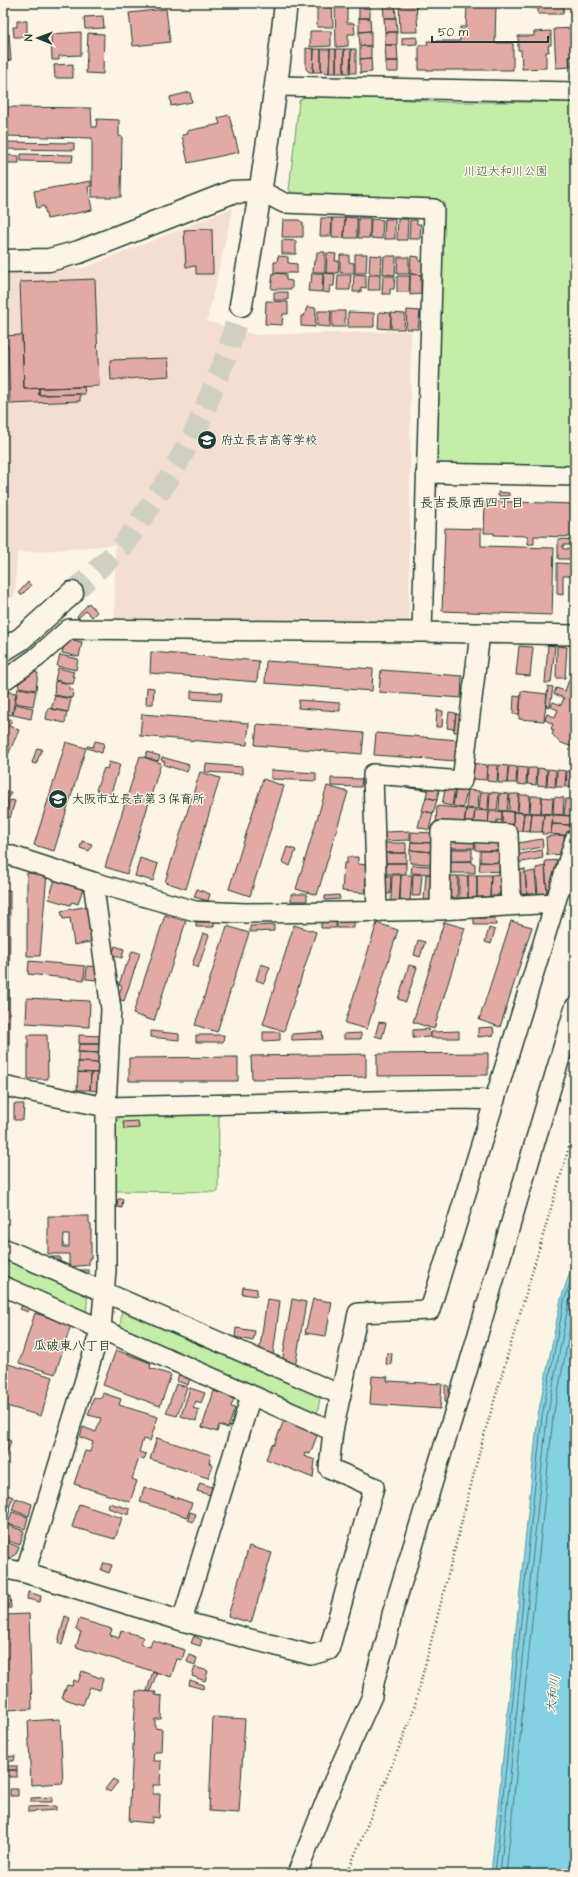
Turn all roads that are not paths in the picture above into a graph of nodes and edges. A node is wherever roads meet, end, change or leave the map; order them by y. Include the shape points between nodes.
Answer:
1 (286, 3) edge
2 (277, 86) junction
3 (575, 92) edge
4 (261, 191) junction
5 (3, 261) edge
6 (241, 305) tunnel mouth
7 (426, 473) junction
8 (575, 476) edge
9 (72, 593) tunnel mouth
10 (422, 632) junction
11 (480, 633) junction
12 (575, 635) edge
13 (3, 650) edge
14 (3, 681) edge
15 (575, 839) edge
16 (3, 853) edge
17 (94, 882) junction
18 (554, 903) junction
19 (511, 905) junction
20 (440, 910) junction
21 (377, 912) junction
22 (575, 1007) edge
23 (3, 1086) edge
24 (495, 1100) junction
25 (106, 1107) junction
26 (3, 1248) edge
27 (3, 1286) edge
28 (104, 1290) junction
29 (101, 1328) junction
30 (341, 1395) junction
31 (251, 1396) junction
32 (333, 1431) junction
33 (3, 1568) edge
34 (25, 1573) junction
35 (182, 1620) junction
36 (297, 1874) edge

1 - 2 street
2 - 3 street
2 - 4 street
4 - 5 street via 232,192 79,252 49,260
4 - 6 street
4 - 7 street via 284,203 434,209
7 - 8 street
7 - 10 street
9 - 13 street via 22,639
10 - 11 street
10 - 14 street via 69,629 36,658
11 - 12 street
11 - 21 street via 462,781 373,774
15 - 18 street
16 - 17 street
17 - 21 street via 195,911
17 - 25 street via 110,1009
18 - 19 street
18 - 24 street
19 - 20 street
19 - 20 street via 508,834 441,831
20 - 21 street
22 - 36 street via 392,1614 373,1682 372,1696 332,1785
23 - 25 street
24 - 25 street
24 - 30 street via 430,1310 358,1313
25 - 28 street
26 - 28 street
27 - 29 street
28 - 29 street
28 - 30 street
29 - 31 street
29 - 34 street
30 - 32 street
31 - 32 street
31 - 35 street
32 - 35 street via 329,1468 374,1487 329,1650 310,1655
33 - 34 street
34 - 35 street

